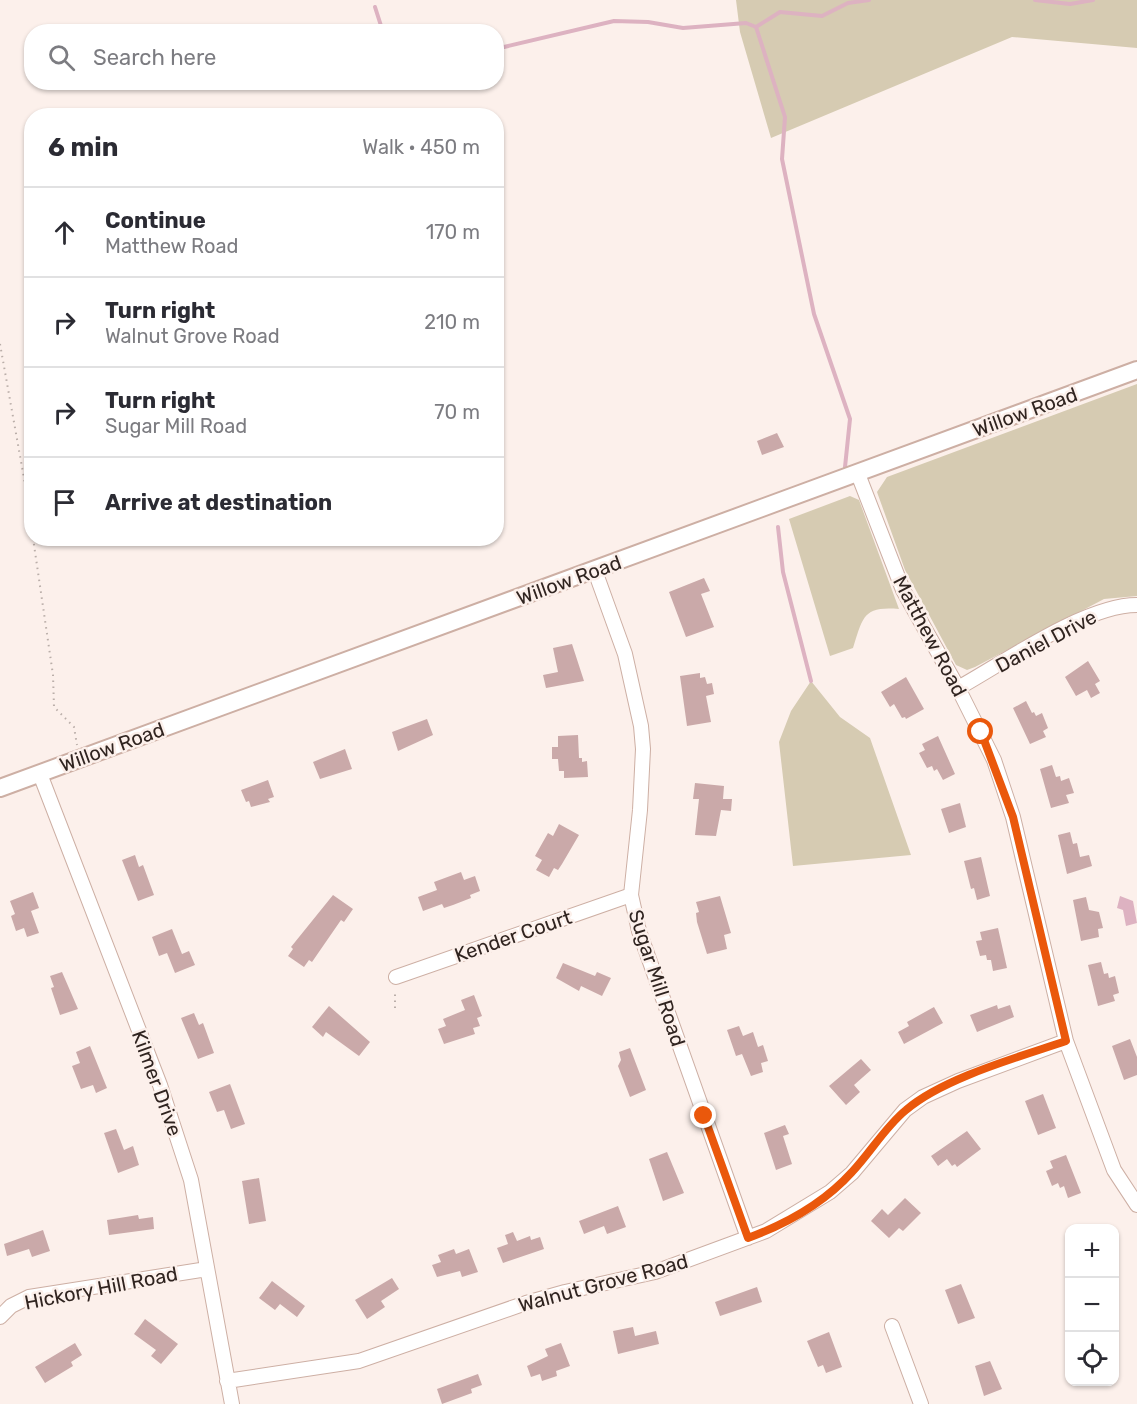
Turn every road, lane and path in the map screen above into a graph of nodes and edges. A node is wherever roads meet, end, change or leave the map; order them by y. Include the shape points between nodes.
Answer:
1 (0, 344) edge
2 (1137, 370) edge
3 (858, 474) junction
4 (24, 478) edge
5 (34, 546) edge
6 (595, 571) junction
7 (1137, 605) edge
8 (958, 688) junction
9 (80, 758) junction
10 (40, 774) junction
11 (0, 788) edge
12 (631, 895) junction
13 (396, 977) joint
14 (395, 1008) dead end
15 (1066, 1041) junction
16 (1137, 1205) edge
17 (748, 1238) junction
18 (207, 1269) junction
19 (0, 1317) edge
20 (892, 1326) dead end
21 (227, 1381) junction
22 (231, 1404) edge
23 (921, 1404) edge

1 - 4 path
2 - 3 street, Willow Road
3 - 6 street, Willow Road
3 - 8 street, Matthew Road via 903,590
5 - 9 path via 54,707 74,727
6 - 9 street, Willow Road
6 - 12 street, Sugar Mill Road via 625,654 641,726 640,810
7 - 8 street, Daniel Drive via 1122,605 1086,616
8 - 15 street, Matthew Road via 994,760 1013,817
9 - 10 street, Willow Road
10 - 11 street, Willow Road
10 - 18 street, Kilmer Drive via 160,1085 195,1196
12 - 13 street, Kender Court
12 - 17 street, Sugar Mill Road via 665,1008
13 - 14 path
15 - 16 street, Matthew Road via 1114,1170
15 - 17 street, Walnut Grove Road via 923,1097 892,1124 852,1173 830,1192 791,1218
17 - 21 street, Walnut Grove Road via 655,1272 526,1303 358,1361
18 - 19 street, Hickory Hill Road via 29,1298 11,1306
18 - 21 street, Kilmer Drive
20 - 23 street
21 - 22 street, Kilmer Drive

